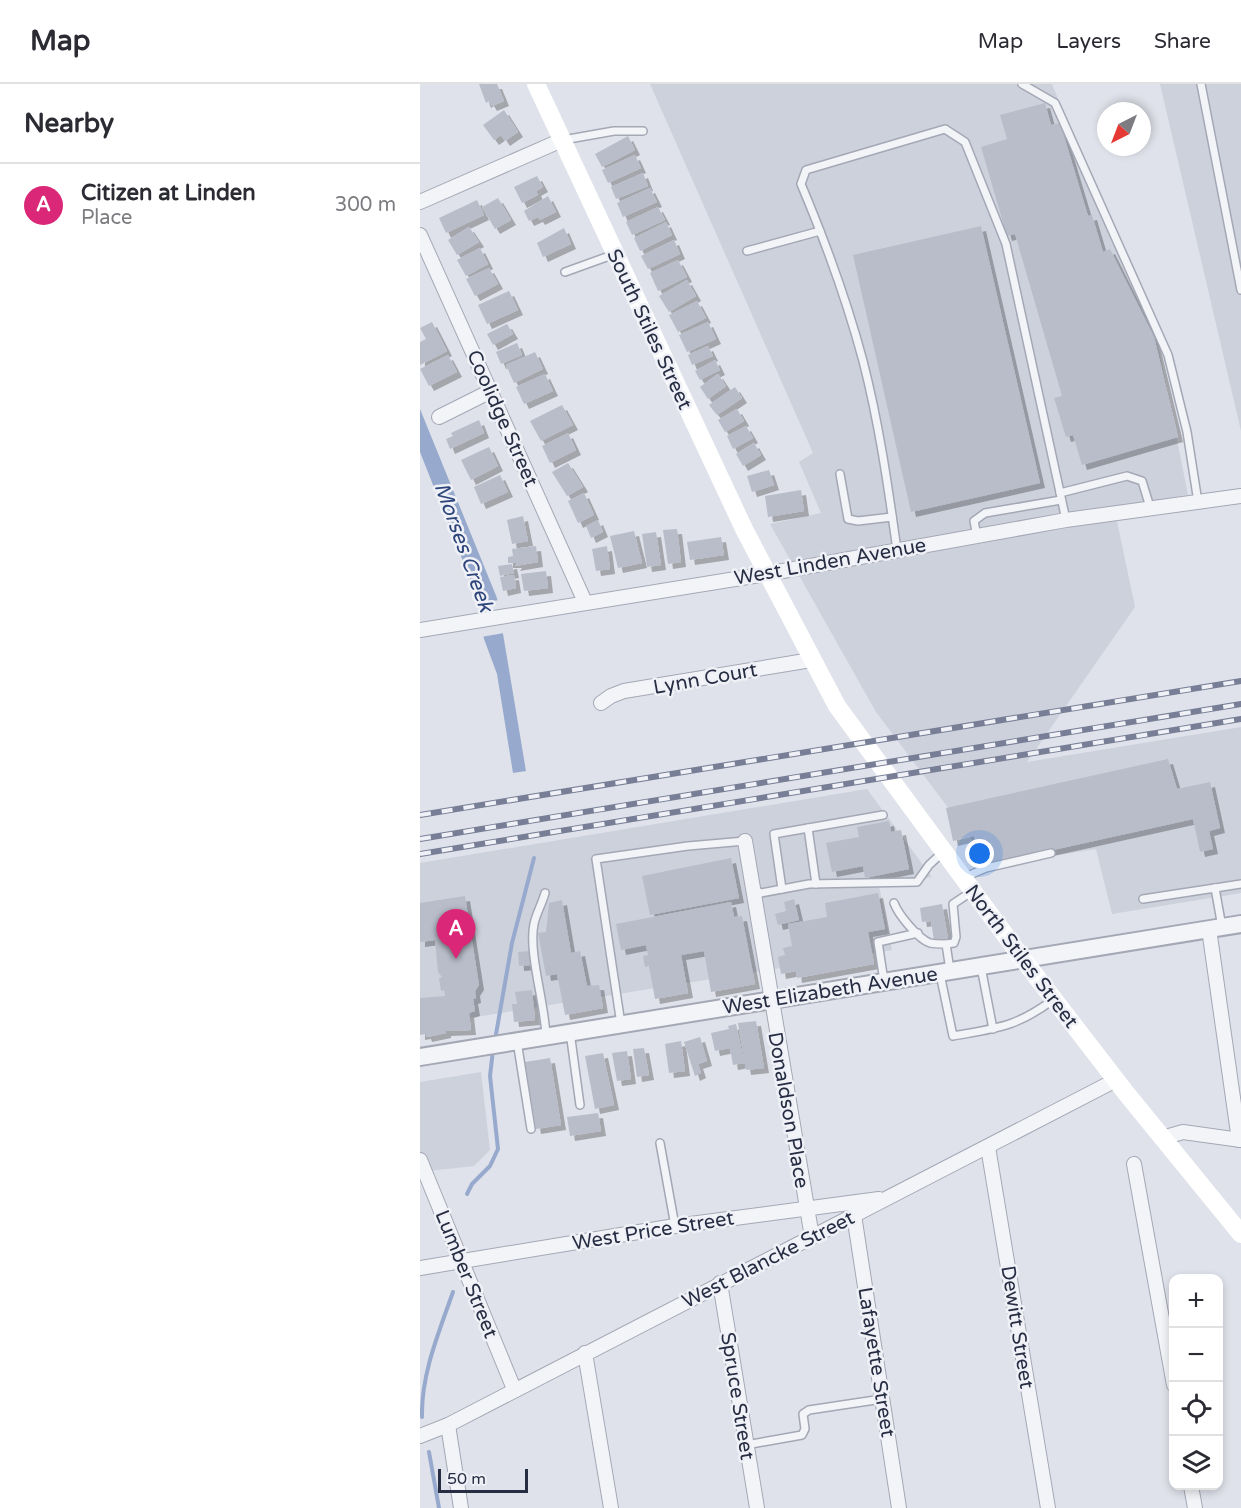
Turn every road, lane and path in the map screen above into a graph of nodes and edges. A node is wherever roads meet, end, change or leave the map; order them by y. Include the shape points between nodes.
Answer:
1 (536, 84) edge
2 (1022, 84) edge
3 (1201, 84) edge
4 (644, 131) dead end
5 (562, 140) junction
6 (420, 202) edge
7 (820, 231) junction
8 (420, 235) edge
9 (747, 251) dead end
10 (615, 254) junction
11 (566, 272) dead end
12 (1241, 290) edge
13 (491, 391) junction
14 (439, 417) dead end
15 (840, 474) dead end
16 (1061, 496) junction
17 (1241, 496) edge
18 (1198, 502) junction
19 (1150, 507) junction
20 (892, 517) junction
21 (1066, 520) junction
22 (977, 536) junction
23 (897, 550) junction
24 (766, 574) junction
25 (585, 602) junction
26 (420, 630) edge
27 (811, 660) junction
28 (601, 703) dead end
29 (883, 815) dead end
30 (808, 828) junction
31 (745, 841) joint
32 (943, 852) junction
33 (1051, 853) dead end
34 (816, 884) junction
35 (1241, 884) edge
36 (968, 885) junction
37 (1215, 888) junction
38 (753, 889) junction
39 (782, 889) junction
40 (545, 893) dead end
41 (1143, 899) dead end
42 (894, 903) dead end
43 (1241, 924) edge
44 (1215, 928) junction
45 (918, 933) junction
46 (946, 944) junction
47 (1022, 958) junction
48 (980, 965) junction
49 (945, 971) junction
50 (884, 981) junction
51 (1054, 999) junction
52 (771, 1000) junction
53 (621, 1024) junction
54 (993, 1029) junction
55 (570, 1032) junction
56 (546, 1036) junction
57 (511, 1042) junction
58 (420, 1056) edge
59 (1116, 1080) junction
60 (580, 1105) dead end
61 (531, 1129) dead end
62 (1162, 1138) junction
63 (1240, 1140) edge
64 (660, 1143) dead end
65 (988, 1147) junction
66 (420, 1160) edge
67 (1134, 1164) dead end
68 (887, 1198) junction
69 (806, 1207) junction
70 (854, 1215) junction
71 (675, 1226) junction
72 (1241, 1234) edge
73 (812, 1237) junction
74 (462, 1261) junction
75 (420, 1268) edge
76 (720, 1283) junction
77 (585, 1353) junction
78 (1172, 1382) edge
79 (514, 1389) junction
80 (882, 1399) junction
81 (448, 1425) junction
82 (420, 1436) edge
83 (747, 1445) junction
84 (1192, 1490) edge
85 (461, 1508) edge
86 (611, 1508) edge
87 (757, 1508) edge
88 (899, 1508) edge
89 (1048, 1508) edge
90 (1195, 1508) edge

1 - 5 main road, South Stiles Street
2 - 18 lane via 1055,103 1168,355 1187,432
3 - 12 lane
4 - 5 lane via 614,131
5 - 6 street
5 - 10 main road, South Stiles Street
7 - 9 lane
7 - 16 lane via 801,184 806,170 945,129 965,142 1006,244
7 - 20 lane via 863,360
8 - 13 street, Coolidge Street
10 - 11 lane
10 - 24 main road, South Stiles Street
13 - 14 street
13 - 25 street, Coolidge Street
15 - 20 lane via 848,519
16 - 19 lane via 1126,476 1142,481
16 - 21 lane
16 - 22 lane via 985,513 974,522
17 - 18 street, West Linden Avenue
18 - 19 street, West Linden Avenue
19 - 21 street, West Linden Avenue
20 - 23 lane
21 - 22 street, West Linden Avenue
22 - 23 street, West Linden Avenue
23 - 24 street, West Linden Avenue
24 - 25 street, West Linden Avenue
24 - 27 main road, North Stiles Street
25 - 26 street, West Linden Avenue
27 - 28 street, Lynn Court via 624,691
27 - 32 main road, North Stiles Street via 837,706
29 - 30 lane
30 - 34 lane
30 - 39 lane via 774,834
31 - 38 street, Donaldson Place
31 - 53 lane via 596,859
32 - 34 lane via 917,882
32 - 36 main road, North Stiles Street
33 - 36 lane via 986,868
34 - 39 lane
35 - 37 lane
36 - 46 lane via 953,904 956,937
36 - 47 main road, North Stiles Street
37 - 41 lane
37 - 44 lane
38 - 39 lane
38 - 52 street, Donaldson Place
40 - 56 lane via 534,924 533,941
42 - 45 lane via 898,914
43 - 44 street, West Elizabeth Avenue
44 - 47 street, West Elizabeth Avenue
44 - 63 street
45 - 46 lane via 930,943
45 - 50 lane via 878,942
46 - 49 lane
47 - 48 street, West Elizabeth Avenue
47 - 51 main road, North Stiles Street
48 - 49 street, West Elizabeth Avenue
48 - 54 lane
49 - 50 street, West Elizabeth Avenue
49 - 54 lane via 953,1036
50 - 52 street, West Elizabeth Avenue
51 - 54 lane via 1030,1017
51 - 59 main road, North Stiles Street
52 - 53 street, West Elizabeth Avenue
52 - 69 street, Donaldson Place
53 - 55 street, West Elizabeth Avenue
55 - 56 street, West Elizabeth Avenue
55 - 60 lane
56 - 57 street, West Elizabeth Avenue
57 - 58 street, West Elizabeth Avenue
57 - 61 lane
59 - 62 main road, North Stiles Street
59 - 65 street, West Blancke Street
62 - 63 street via 1183,1131
62 - 72 main road, North Stiles Street
64 - 71 lane
65 - 68 street, West Blancke Street
65 - 89 street, Dewitt Street
66 - 74 street, Lumber Street
67 - 78 street
68 - 69 street, West Price Street
68 - 70 street, West Blancke Street
69 - 71 street, West Price Street
69 - 73 street, Donaldson Place
70 - 73 street, West Blancke Street
70 - 80 street, Lafayette Street
71 - 74 street, West Price Street
73 - 76 street, West Blancke Street
74 - 75 street, West Price Street
74 - 79 street, Lumber Street
76 - 77 street, West Blancke Street
76 - 83 street, Spruce Street
77 - 79 street, West Blancke Street
77 - 86 street
79 - 81 street, West Blancke Street
80 - 83 lane via 808,1410 803,1414 802,1436
80 - 88 street, Lafayette Street
81 - 82 street, West Blancke Street
81 - 85 street
83 - 87 street, Spruce Street
84 - 90 street

